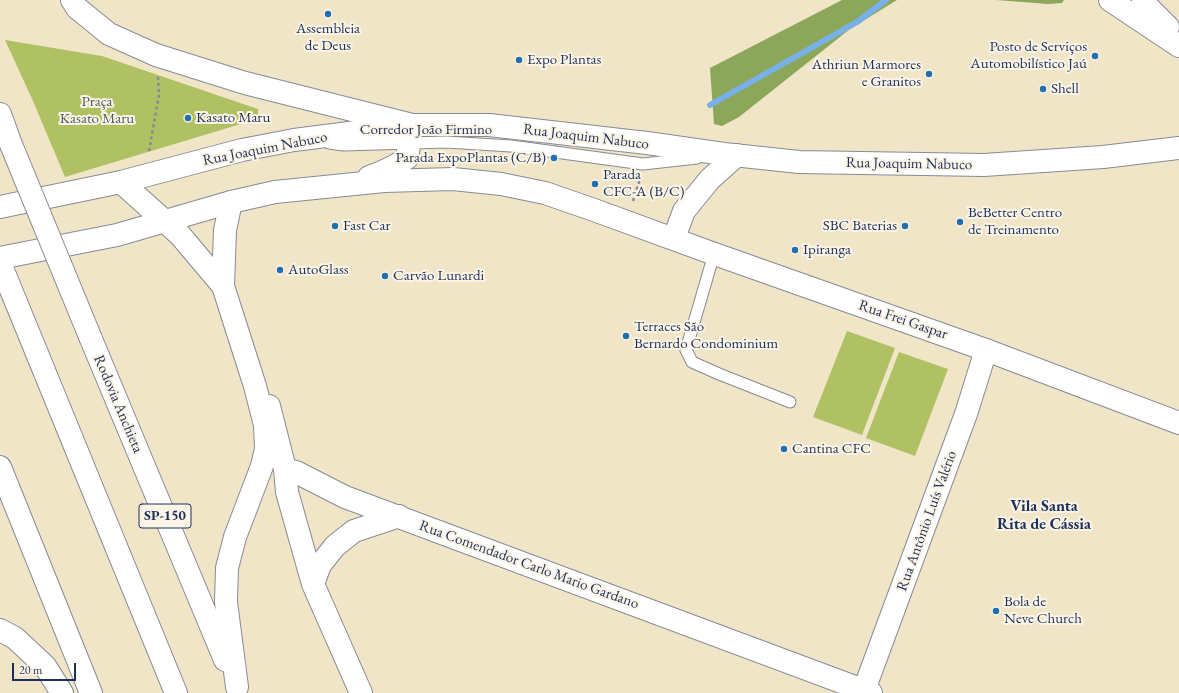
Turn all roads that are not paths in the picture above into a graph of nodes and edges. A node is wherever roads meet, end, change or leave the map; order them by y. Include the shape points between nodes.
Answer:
1 (72, 0) edge
2 (1110, 0) edge
3 (1143, 0) edge
4 (1179, 38) edge
5 (1179, 46) edge
6 (0, 114) edge
7 (411, 134) junction
8 (1179, 148) edge
9 (730, 155) junction
10 (121, 182) junction
11 (343, 185) junction
12 (231, 202) junction
13 (0, 207) edge
14 (166, 221) junction
15 (674, 238) junction
16 (714, 254) junction
17 (0, 258) edge
18 (0, 263) edge
19 (223, 286) junction
20 (986, 350) junction
21 (252, 375) junction
22 (790, 402) dead end
23 (1179, 423) edge
24 (0, 467) edge
25 (285, 469) junction
26 (399, 516) junction
27 (312, 584) junction
28 (0, 630) edge
29 (238, 690) edge
30 (868, 692) edge
31 (62, 693) edge
32 (91, 693) edge
33 (176, 693) edge
34 (361, 693) edge

1 - 7 main road via 77,8 109,34 156,55
2 - 5 main road
3 - 4 main road
6 - 29 main road, Rodovia Anchieta / SP-150, bridge via 90,339
7 - 9 main road, Rua Joaquim Nabuco via 489,125
7 - 9 lane, Corredor João Firmino via 446,142 511,146 643,164
7 - 10 main road, Rua Joaquim Nabuco via 294,140 242,150
7 - 11 main road via 407,158 400,164
8 - 9 main road, Rua Joaquim Nabuco via 1103,157 984,165 799,162
9 - 15 main road via 684,211
10 - 13 main road, Rua Joaquim Nabuco
10 - 14 main road
11 - 12 main road via 275,192
11 - 15 main road, Rua Frei Gaspar via 454,179 501,184 545,193
12 - 14 main road
12 - 19 main road via 225,230
14 - 17 main road via 117,235
14 - 19 main road
15 - 16 main road, Rua Frei Gaspar
16 - 20 main road, Rua Frei Gaspar
16 - 22 lane via 686,350 692,362
18 - 33 main road
19 - 21 main road
20 - 23 main road, Rua Frei Gaspar
20 - 30 main road, Rua Antônio Luís Valério
21 - 25 main road via 264,384
21 - 29 main road via 265,425 266,450 235,537 227,568 226,602
24 - 32 main road
25 - 26 main road, Rua Comendador Carlo Mario Gardano via 345,496
25 - 27 main road via 287,492
26 - 27 main road via 354,531 335,546 320,565
26 - 30 main road, Rua Comendador Carlo Mario Gardano
27 - 34 main road
28 - 31 main road via 15,638 45,666

